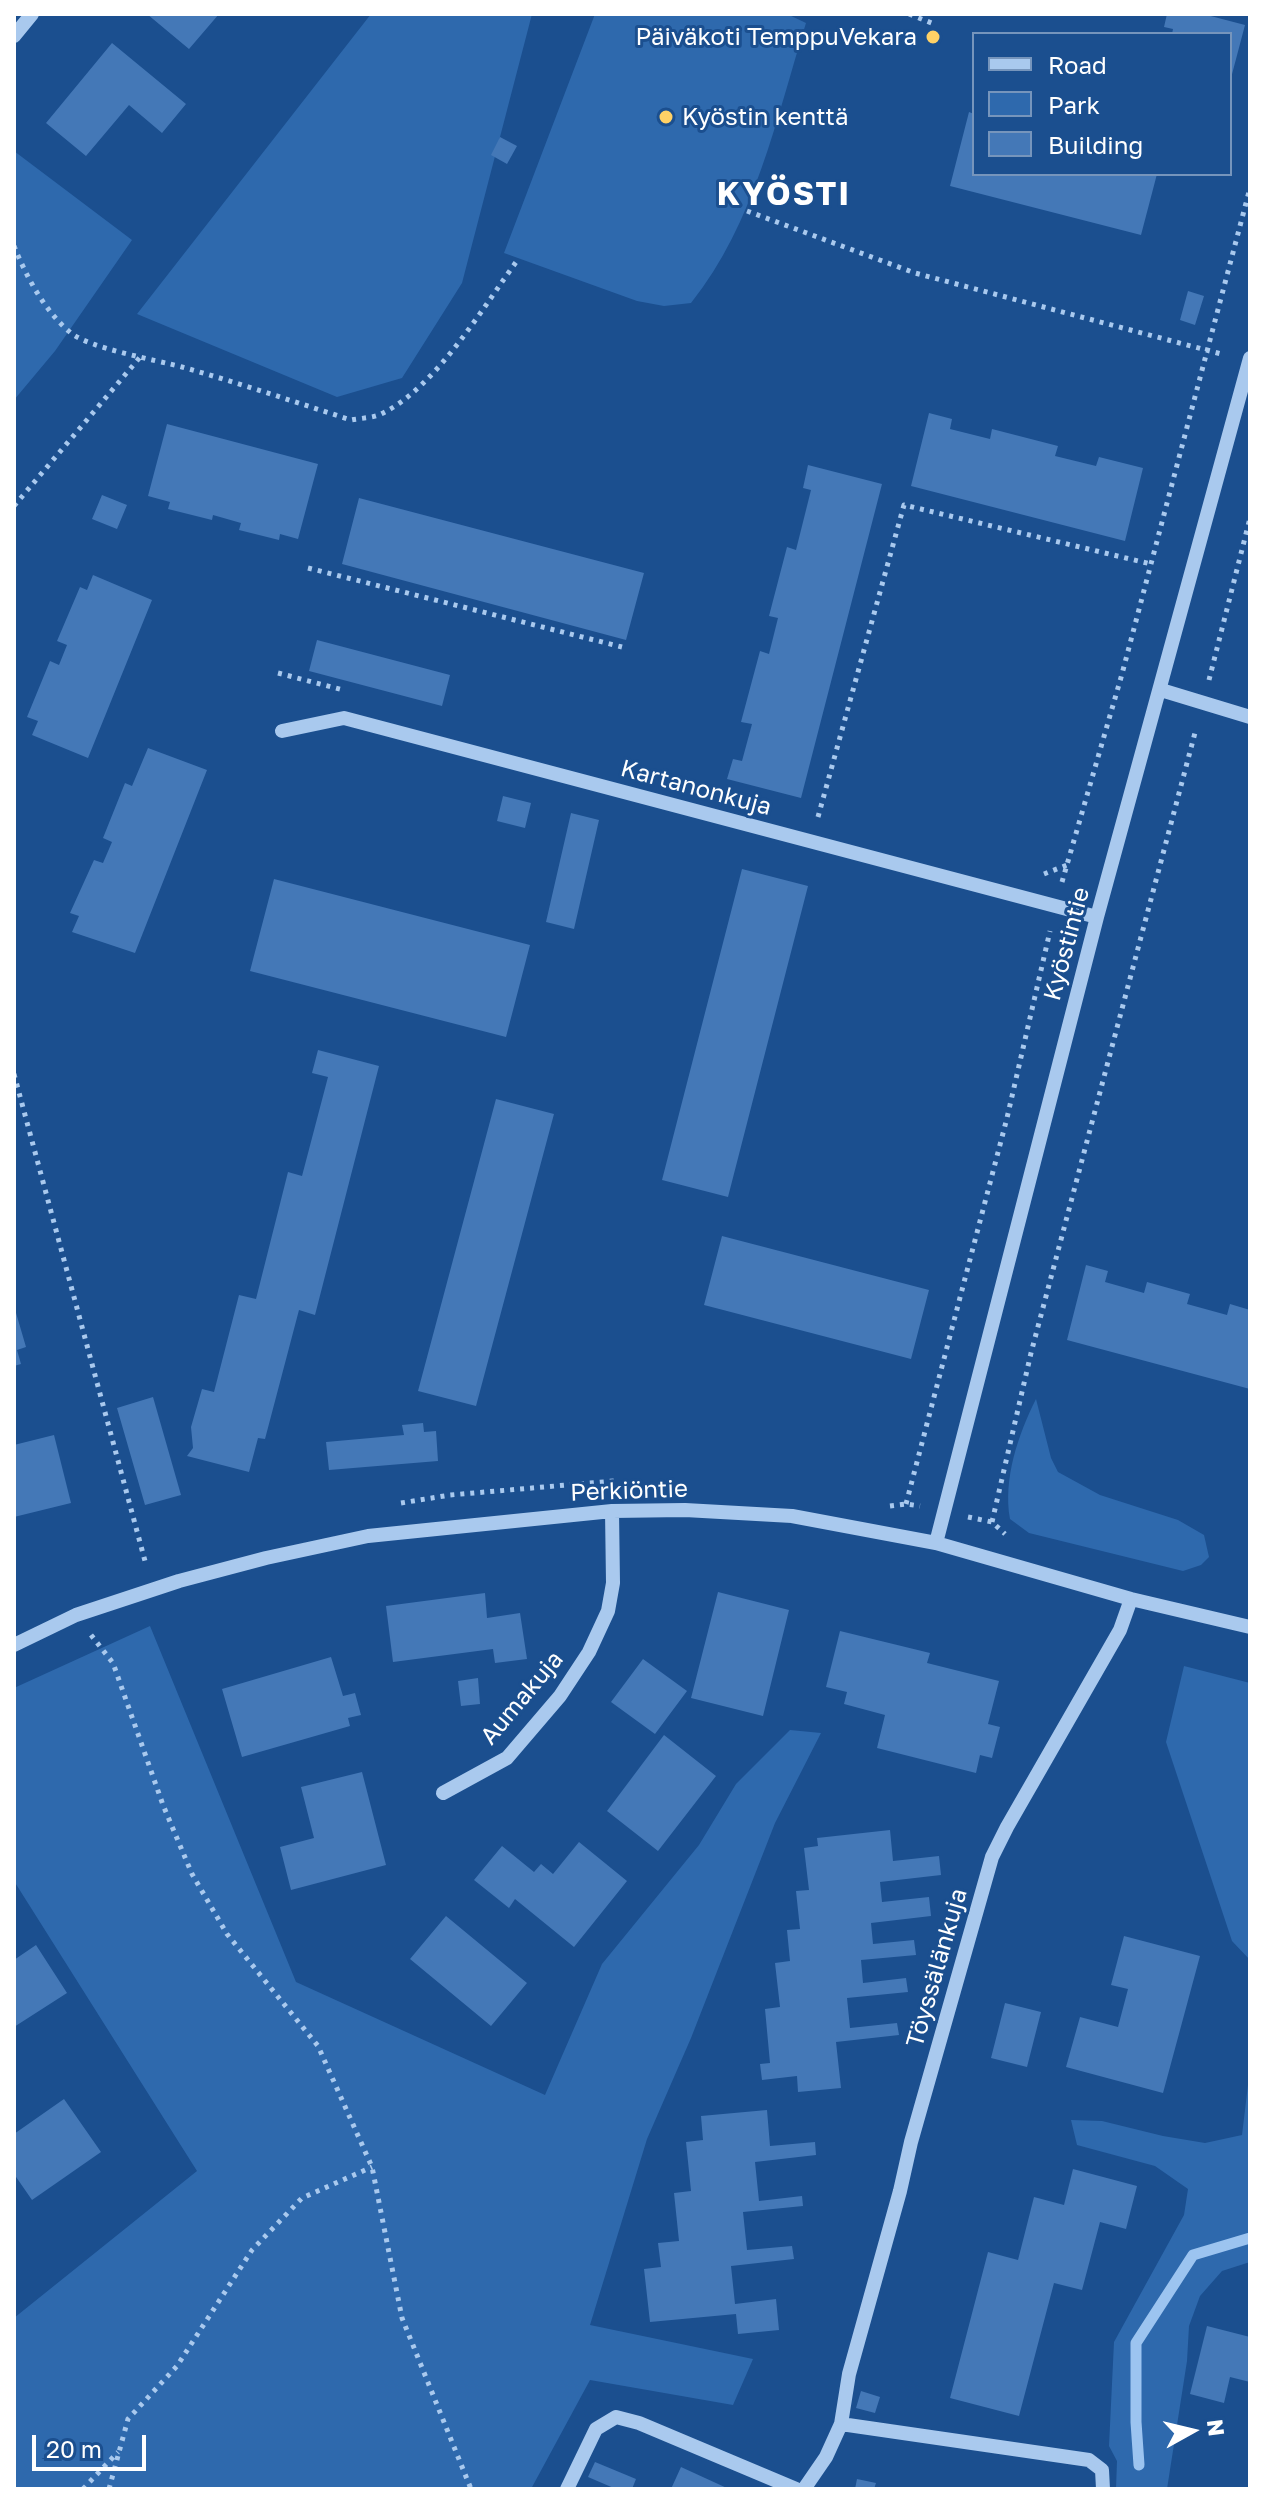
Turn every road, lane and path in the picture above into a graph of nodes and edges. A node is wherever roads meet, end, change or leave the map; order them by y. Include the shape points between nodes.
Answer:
1 (32, 14) edge
2 (909, 14) edge
3 (934, 24) dead end
4 (14, 36) edge
5 (1250, 188) edge
6 (747, 211) dead end
7 (14, 246) edge
8 (519, 258) dead end
9 (1208, 350) junction
10 (141, 356) junction
11 (1250, 360) edge
12 (14, 506) edge
13 (1250, 518) edge
14 (1151, 564) junction
15 (308, 568) dead end
16 (622, 647) dead end
17 (1161, 690) junction
18 (1203, 702) junction
19 (1250, 717) edge
20 (282, 731) dead end
21 (818, 818) dead end
22 (1056, 905) junction
23 (1097, 917) junction
24 (14, 1074) edge
25 (906, 1504) dead end
26 (612, 1511) junction
27 (992, 1522) dead end
28 (936, 1543) junction
29 (145, 1561) dead end
30 (1131, 1599) junction
31 (76, 1615) junction
32 (1250, 1627) edge
33 (14, 1645) edge
34 (443, 1793) dead end
35 (372, 2167) junction
36 (841, 2424) junction
37 (120, 2449) junction
38 (83, 2489) edge
39 (109, 2489) edge
40 (471, 2489) edge
41 (567, 2489) edge
42 (796, 2489) edge
43 (804, 2489) edge
44 (1103, 2489) edge

1 - 4 street
2 - 3 path
5 - 9 path
6 - 9 path via 915,273
7 - 10 path via 47,307 72,335
8 - 10 path via 441,364 409,397 379,415 351,420
9 - 11 path
9 - 14 path
10 - 12 path
11 - 17 street, Kyöstintie
13 - 18 path
14 - 21 path via 904,505
14 - 22 path
15 - 16 path
17 - 18 street
17 - 23 street, Kyöstintie
18 - 19 street
18 - 27 path via 1031,1353
20 - 22 street, Kartanonkuja via 344,718
22 - 23 street, Kartanonkuja
22 - 25 path via 1007,1118
23 - 28 street, Kyöstintie
24 - 29 path
26 - 28 street, Perkiöntie via 792,1516
26 - 31 street, Perkiöntie via 368,1536 179,1581
26 - 34 street, Aumakuja via 613,1583 608,1611 589,1652 507,1758
28 - 30 street, Perkiöntie
30 - 32 street, Perkiöntie
30 - 36 street, Töyssälänkuja via 1120,1630 992,1857 849,2374
31 - 33 street, Perkiöntie
31 - 35 path via 113,1663 192,1874 227,1934 318,2046
35 - 37 path via 302,2198 252,2250 177,2366 128,2419
35 - 40 path via 402,2318
36 - 43 street, Töyssälänkuja
36 - 44 street via 1089,2460 1102,2470
37 - 38 path
37 - 39 path
41 - 42 street via 596,2429 616,2417

